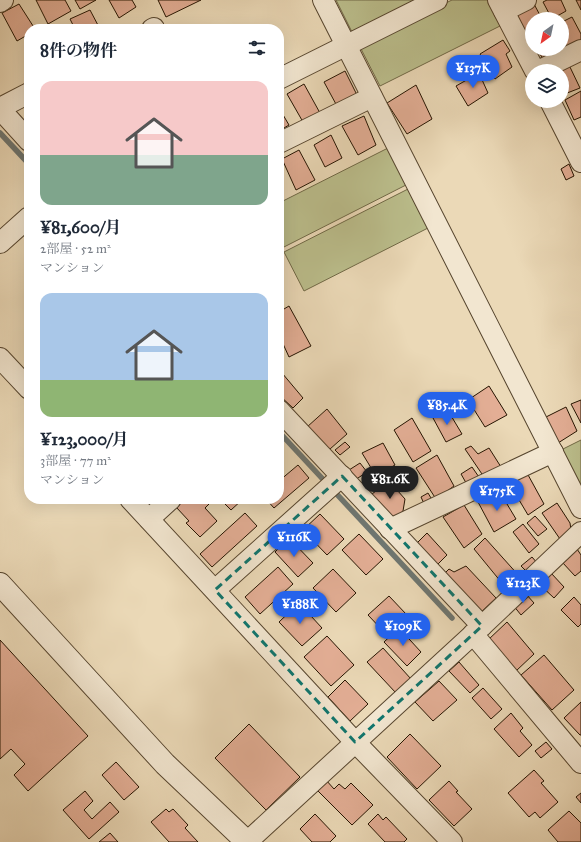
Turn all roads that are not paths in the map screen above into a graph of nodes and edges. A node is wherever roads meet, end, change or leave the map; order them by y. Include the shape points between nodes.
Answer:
1 (3, 0) edge
2 (322, 0) edge
3 (437, 0) edge
4 (526, 0) edge
5 (0, 2) edge
6 (501, 6) edge
7 (346, 46) junction
8 (581, 50) edge
9 (531, 64) edge
10 (552, 64) edge
11 (284, 77) edge
12 (24, 96) edge
13 (372, 97) junction
14 (556, 108) edge
15 (0, 109) edge
16 (574, 129) edge
17 (24, 135) edge
18 (284, 141) edge
19 (581, 162) edge
20 (24, 221) edge
21 (0, 243) edge
22 (0, 358) edge
23 (24, 384) edge
24 (284, 417) edge
25 (552, 452) junction
26 (333, 484) junction
27 (135, 504) edge
28 (166, 504) edge
29 (581, 508) edge
30 (149, 519) junction
31 (390, 529) junction
32 (581, 532) edge
33 (0, 584) edge
34 (215, 590) junction
35 (477, 630) junction
36 (355, 742) junction
37 (581, 763) edge
38 (247, 842) edge
39 (452, 842) edge

1 - 5 street
2 - 7 street
3 - 7 street
4 - 6 street
6 - 9 street
7 - 11 street
7 - 13 street
8 - 10 street
12 - 15 street
13 - 18 street
13 - 25 street
14 - 16 street
15 - 17 street
16 - 19 street
20 - 21 street
22 - 23 street
24 - 26 street
25 - 29 street
25 - 31 street
26 - 31 street
26 - 34 street
27 - 30 street
28 - 30 street
30 - 34 street
31 - 35 street
32 - 35 street
33 - 38 street via 165,764
34 - 36 street
35 - 36 street
35 - 37 street
36 - 38 street
36 - 39 street

